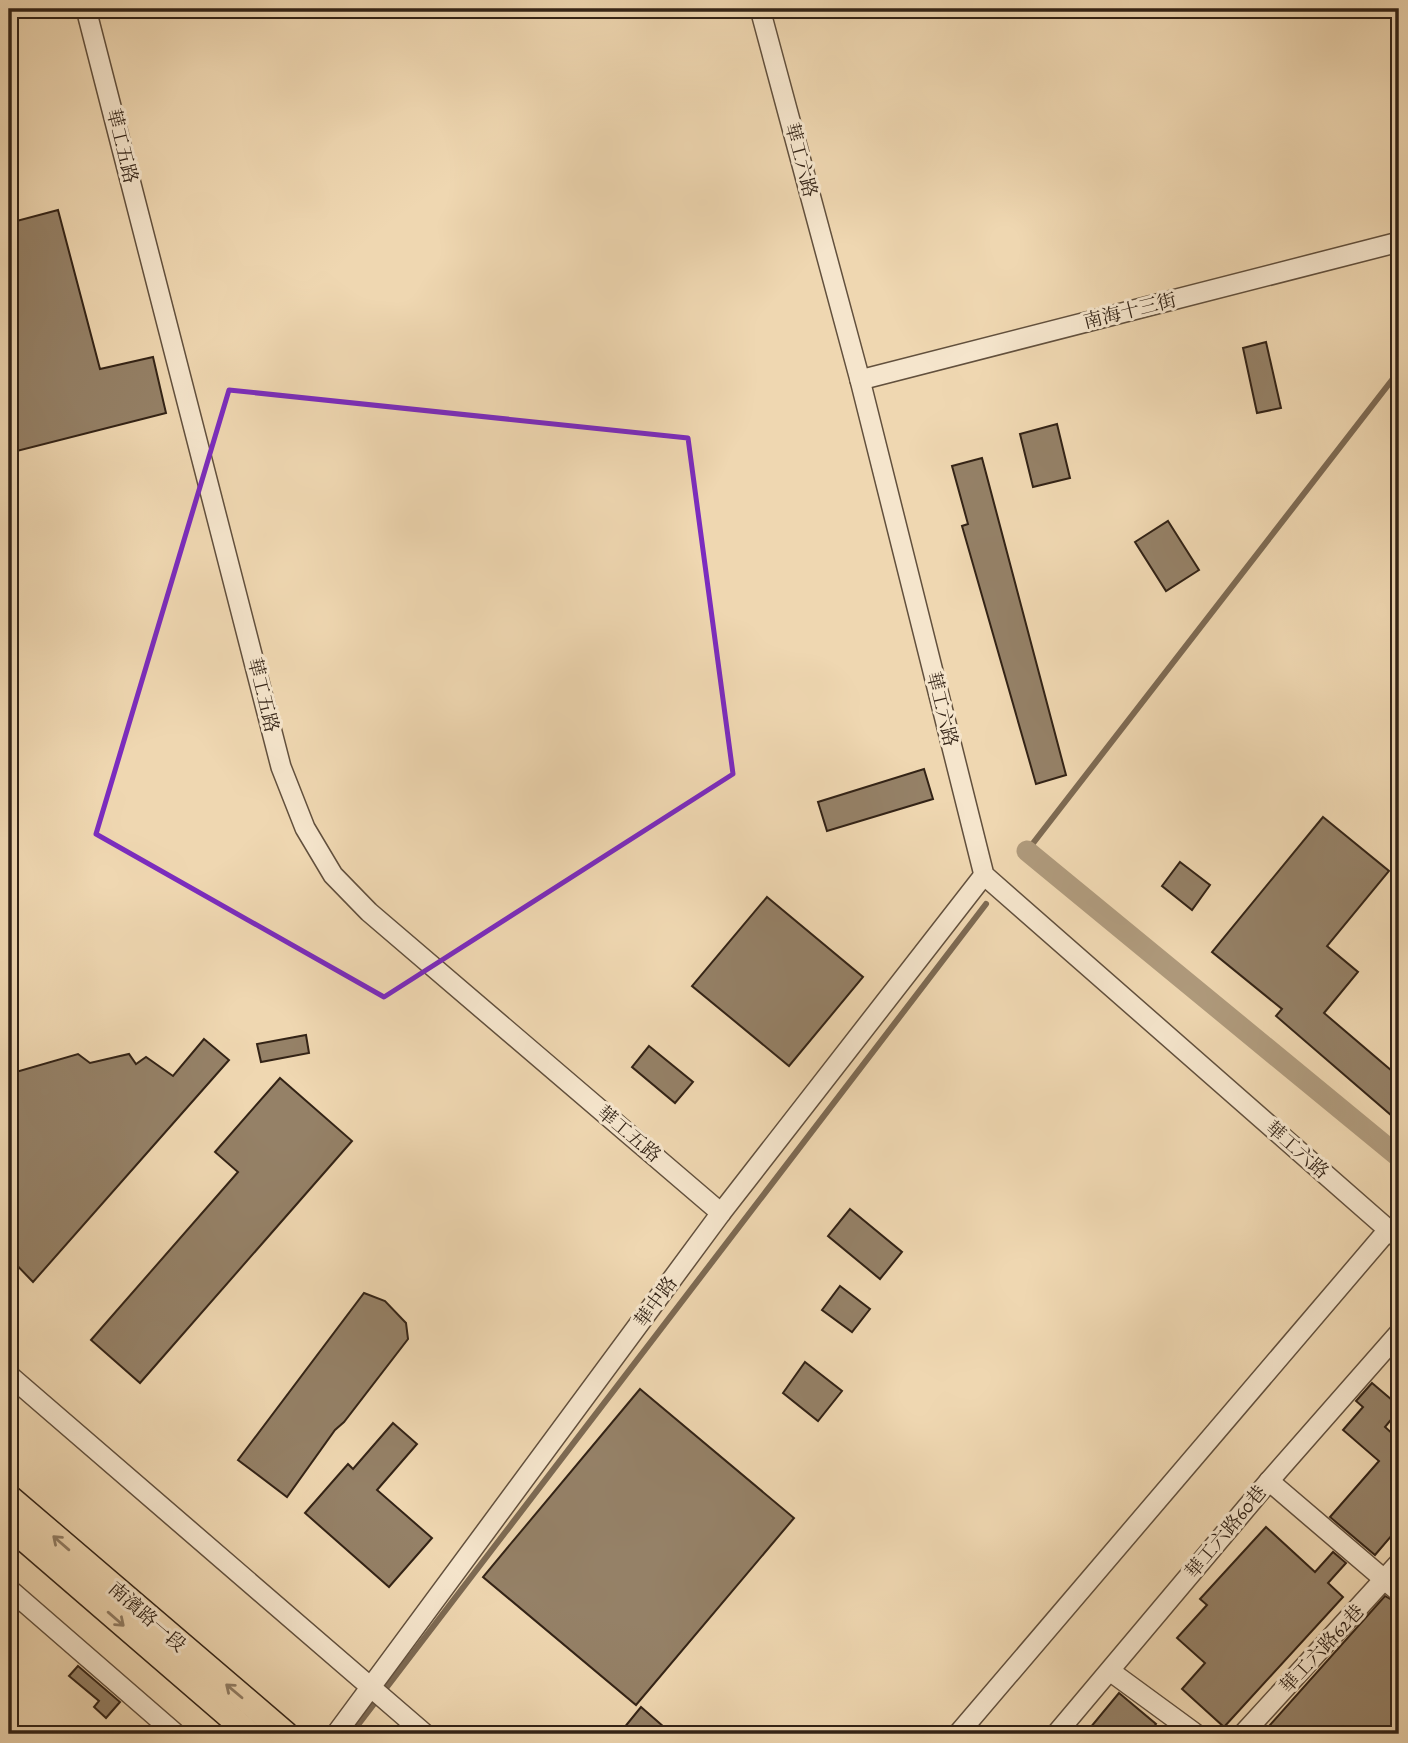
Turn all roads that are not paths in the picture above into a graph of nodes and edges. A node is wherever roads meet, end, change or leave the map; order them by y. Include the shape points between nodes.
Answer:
1 (86, 9) edge
2 (760, 9) edge
3 (1399, 242) edge
4 (860, 380) junction
5 (984, 875) junction
6 (722, 1213) junction
7 (1394, 1234) edge
8 (1399, 1332) edge
9 (9, 1375) edge
10 (1269, 1481) junction
11 (9, 1497) edge
12 (9, 1526) edge
13 (1399, 1563) edge
14 (1392, 1586) edge
15 (9, 1589) edge
16 (1110, 1671) junction
17 (371, 1687) junction
18 (176, 1734) edge
19 (250, 1734) edge
20 (286, 1734) edge
21 (336, 1734) edge
22 (425, 1734) edge
23 (958, 1734) edge
24 (1056, 1734) edge
25 (1196, 1734) edge
26 (1243, 1734) edge

1 - 6 street, 華工五路 via 281,766 305,828 334,875 369,912
2 - 4 street, 華工六路
3 - 4 street, 南海十三街
4 - 5 street, 華工六路
5 - 6 street, 華中路
5 - 7 street, 華工六路
6 - 17 street, 華中路
7 - 23 street
8 - 10 street, 華工六路60巷
9 - 17 street
10 - 14 street
10 - 16 street, 華工六路60巷
20 -> 11 main road, 南濱路一段
12 -> 19 main road, 南濱路一段
13 - 14 street, 華工六路62巷
14 - 26 street, 華工六路62巷
15 - 18 street
16 - 24 street, 華工六路60巷
16 - 25 street
17 - 21 street, 華中路
17 - 22 street

